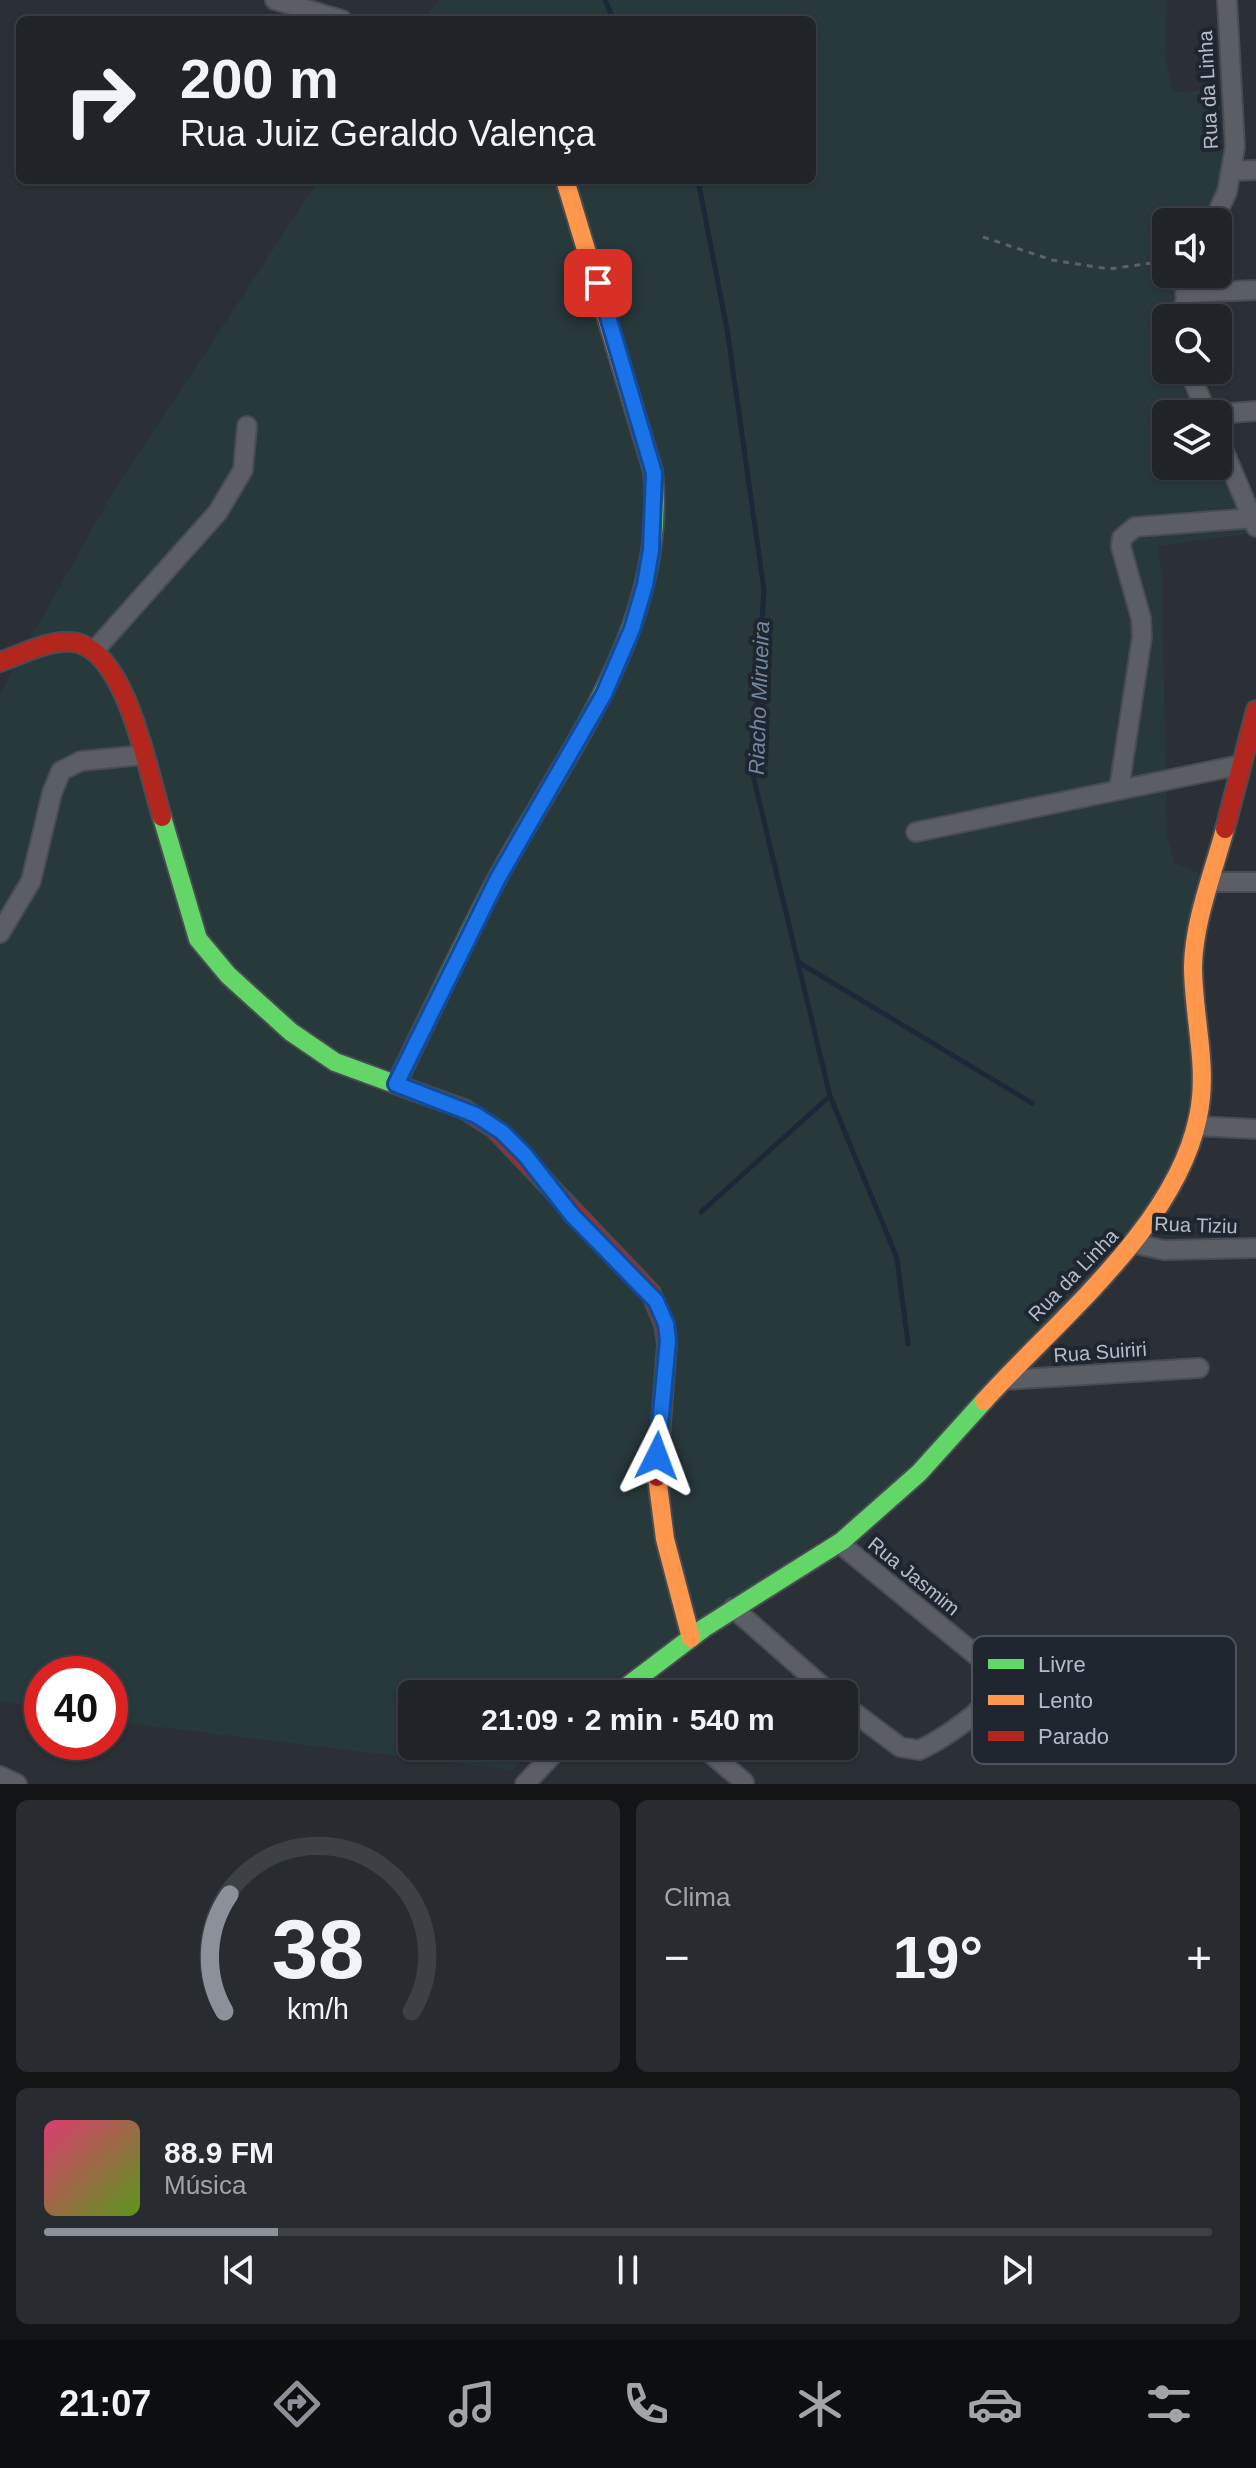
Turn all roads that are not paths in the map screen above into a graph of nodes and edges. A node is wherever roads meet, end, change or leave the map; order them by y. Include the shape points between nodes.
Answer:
1 (275, 0) edge
2 (1227, 0) edge
3 (329, 16) edge
4 (1256, 170) edge
5 (1232, 171) junction
6 (566, 184) edge
7 (1218, 208) edge
8 (1187, 288) edge
9 (1256, 290) edge
10 (1185, 293) junction
11 (1183, 304) edge
12 (1256, 411) edge
13 (1232, 413) edge
14 (247, 426) dead end
15 (1232, 470) edge
16 (1254, 523) edge
17 (94, 651) junction
18 (0, 662) edge
19 (1256, 710) edge
20 (143, 755) junction
21 (1240, 765) junction
22 (1119, 789) junction
23 (916, 832) dead end
24 (1211, 882) junction
25 (1256, 882) edge
26 (0, 933) edge
27 (396, 1084) junction
28 (1196, 1126) junction
29 (1256, 1129) edge
30 (1135, 1244) junction
31 (1256, 1248) edge
32 (1199, 1368) dead end
33 (1004, 1380) junction
34 (839, 1543) junction
35 (733, 1608) junction
36 (691, 1638) junction
37 (972, 1652) edge
38 (642, 1680) edge
39 (815, 1680) edge
40 (972, 1715) edge
41 (858, 1716) edge
42 (548, 1760) edge
43 (718, 1760) edge
44 (0, 1776) edge
45 (744, 1782) dead end
46 (17, 1784) edge
47 (525, 1784) edge

1 - 3 street
2 - 5 street, Rua da Linha via 1235,108
4 - 5 street
5 - 7 street, Rua da Linha
6 - 27 street via 654,473 645,585 604,694 498,878
8 - 10 street
9 - 10 street
10 - 11 street
12 - 13 street
14 - 17 street via 243,470 218,512
15 - 16 street
16 - 22 street via 1135,527 1122,538 1142,637
17 - 18 street via 59,642
17 - 20 street via 112,671
19 - 21 street, Rua da Linha
20 - 26 street via 81,761 61,771 31,881
20 - 27 street via 198,939 216,964 329,1058
21 - 22 street
21 - 24 street, Rua da Linha
22 - 23 street
24 - 25 street
24 - 28 street, Rua da Linha via 1192,969 1203,1059
27 - 36 street via 476,1115 502,1132 572,1215 656,1301 668,1341 657,1432 660,1514
28 - 29 street
28 - 30 street, Rua da Linha via 1155,1216
30 - 31 street, Rua Tiziu via 1164,1250
30 - 33 street, Rua da Linha
32 - 33 street, Rua Suiriri
33 - 34 street, Rua da Linha via 917,1476
34 - 35 street, Rua da Linha
34 - 37 street, Rua Jasmim
35 - 36 street, Rua da Linha
35 - 39 street
36 - 38 street, Rua da Linha
40 - 41 street, Rua Jasmim via 929,1746 909,1749
42 - 47 street
43 - 45 street
44 - 46 street

